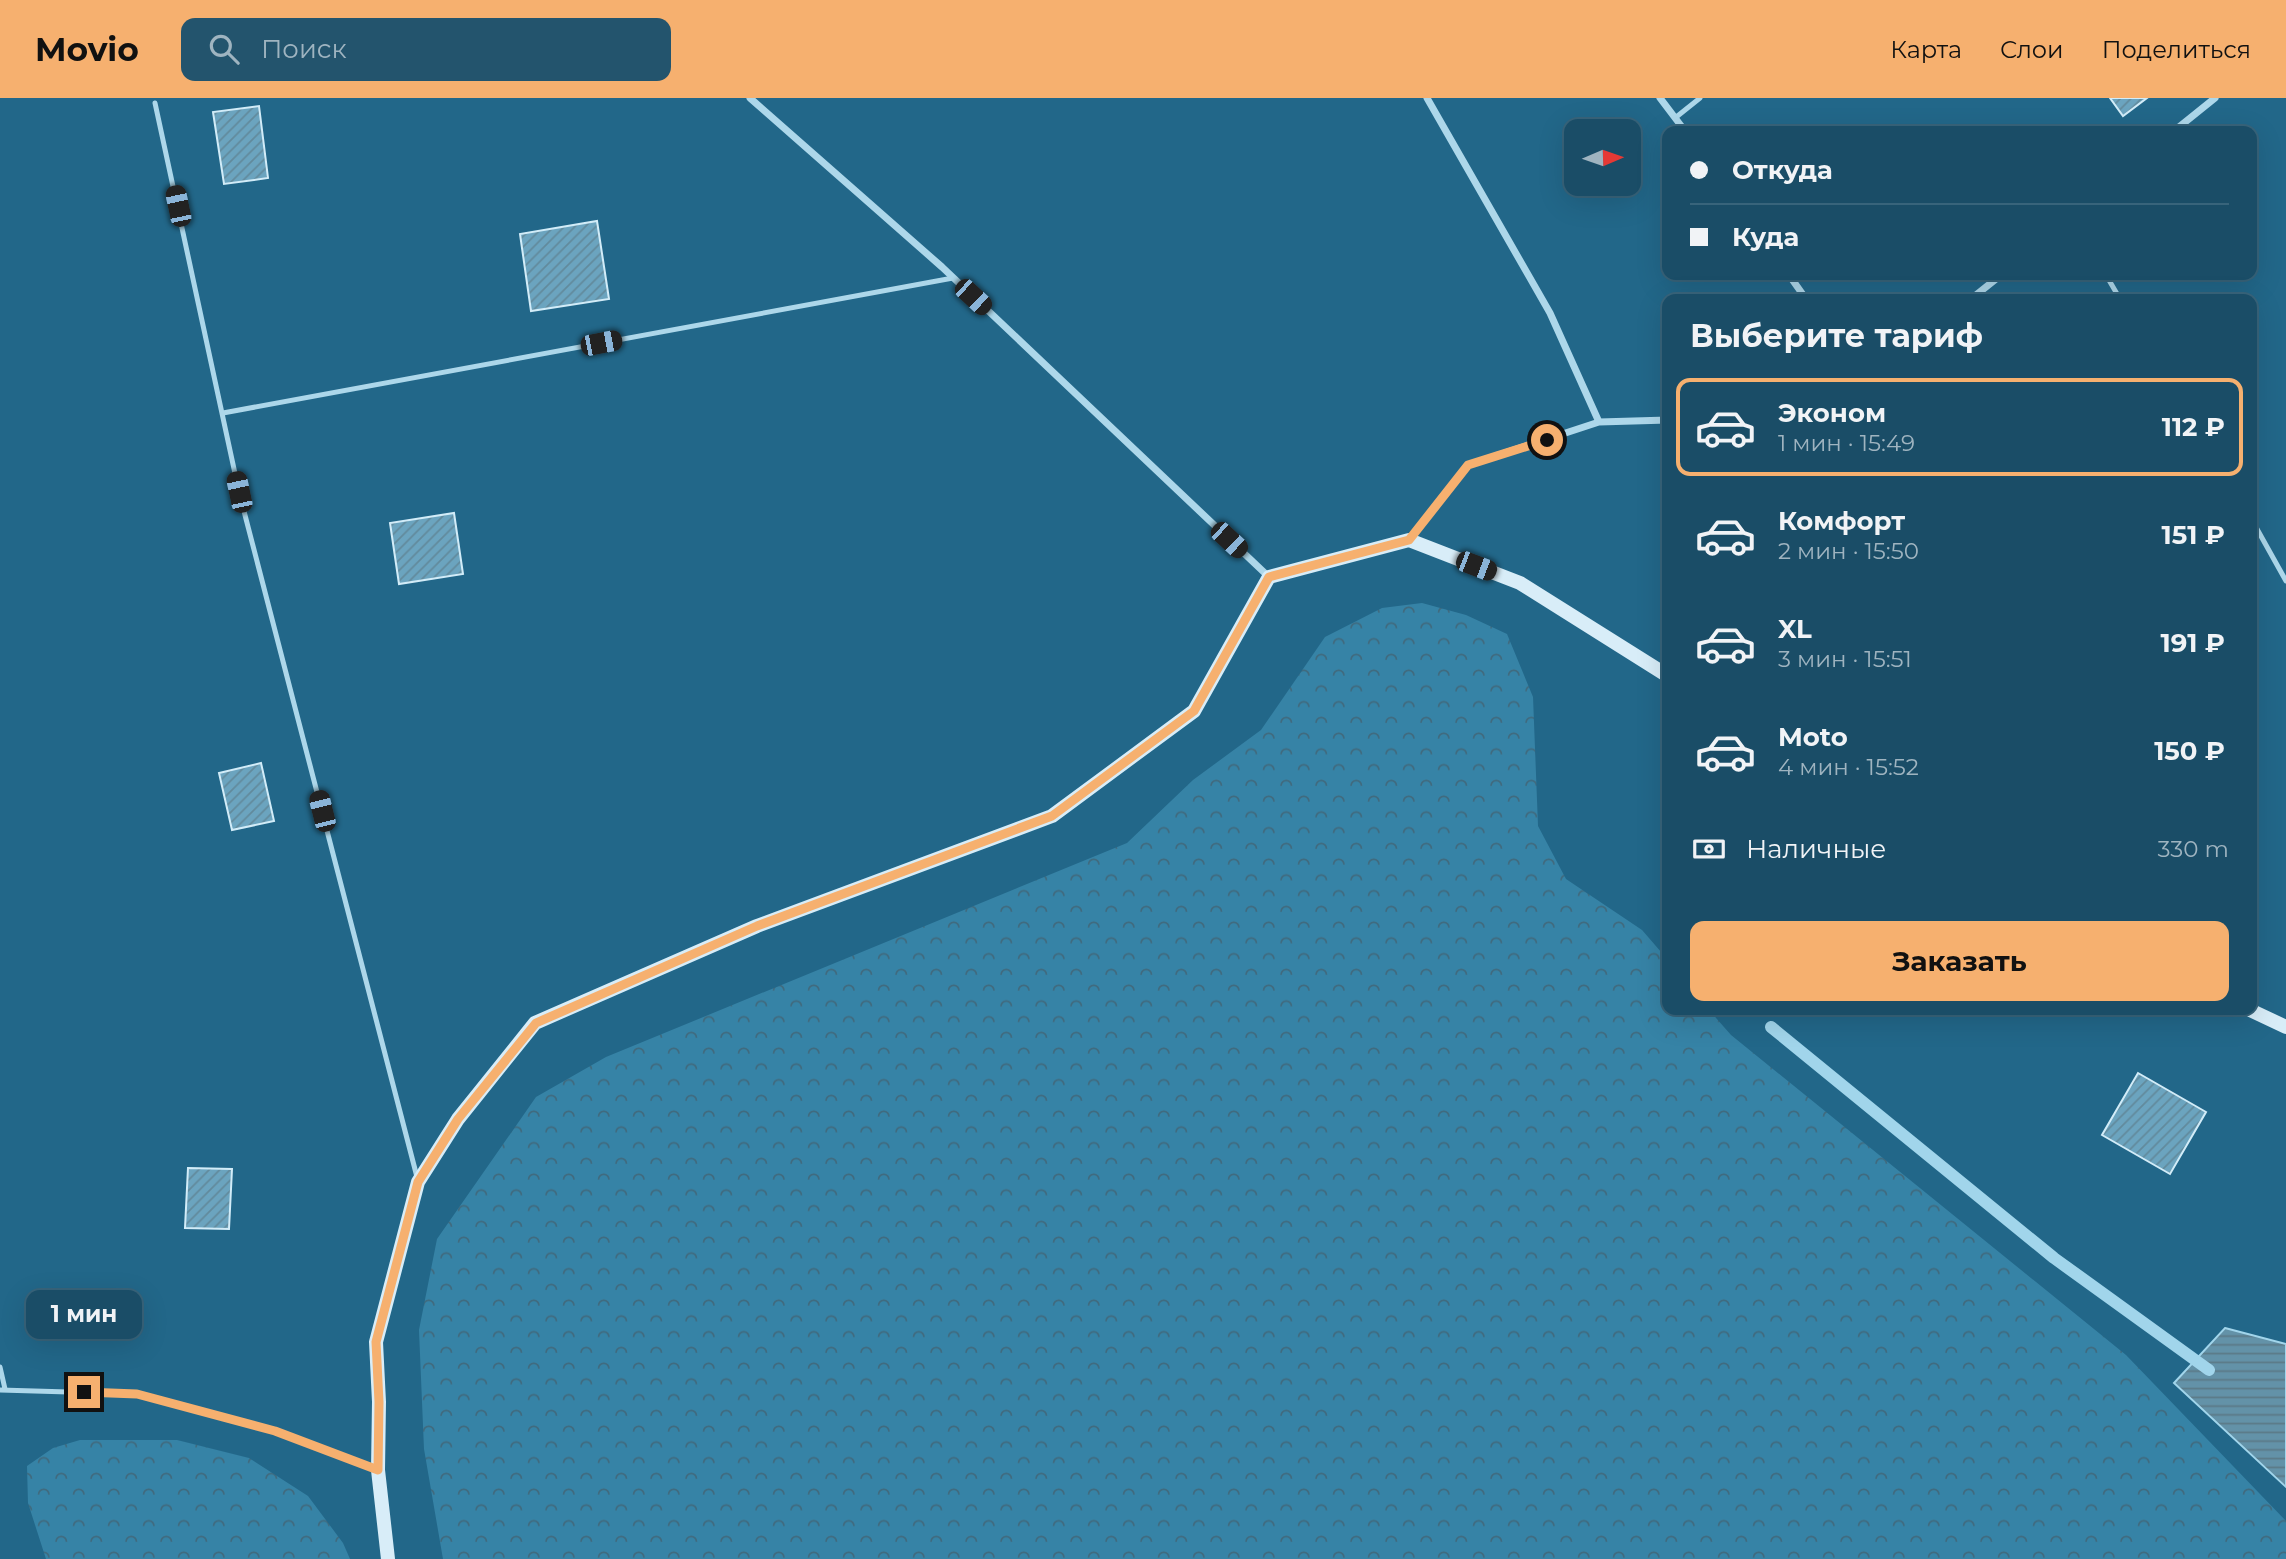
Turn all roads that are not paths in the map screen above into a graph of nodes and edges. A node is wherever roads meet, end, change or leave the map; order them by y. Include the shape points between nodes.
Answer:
1 (750, 98) edge
2 (1427, 98) edge
3 (1660, 98) edge
4 (1700, 98) edge
5 (2215, 98) edge
6 (155, 103) dead end
7 (1675, 118) junction
8 (1681, 126) edge
9 (2180, 126) edge
10 (953, 278) junction
11 (1995, 280) edge
12 (1977, 294) edge
13 (223, 414) junction
14 (1662, 419) edge
15 (1599, 422) junction
16 (2257, 529) edge
17 (1409, 540) junction
18 (1269, 577) junction
19 (2286, 581) edge
20 (1662, 672) edge
21 (2257, 1013) edge
22 (2286, 1027) edge
23 (418, 1182) junction
24 (0, 1367) edge
25 (2, 1389) edge
26 (378, 1470) junction
27 (388, 1559) edge

1 - 10 street
2 - 15 street via 1550,313
3 - 7 street
4 - 7 lane
5 - 9 street
6 - 13 lane
7 - 8 street
10 - 13 lane
10 - 18 street
11 - 12 street
13 - 23 lane via 239,492
14 - 15 street
15 - 17 street via 1468,465
16 - 19 lane
17 - 18 main road
17 - 20 main road via 1520,583
18 - 23 main road via 1194,711 1052,816 757,926 536,1023 458,1119
21 - 22 main road
23 - 26 main road via 376,1342
24 - 25 lane
25 - 26 lane via 137,1394 275,1431
26 - 27 main road

